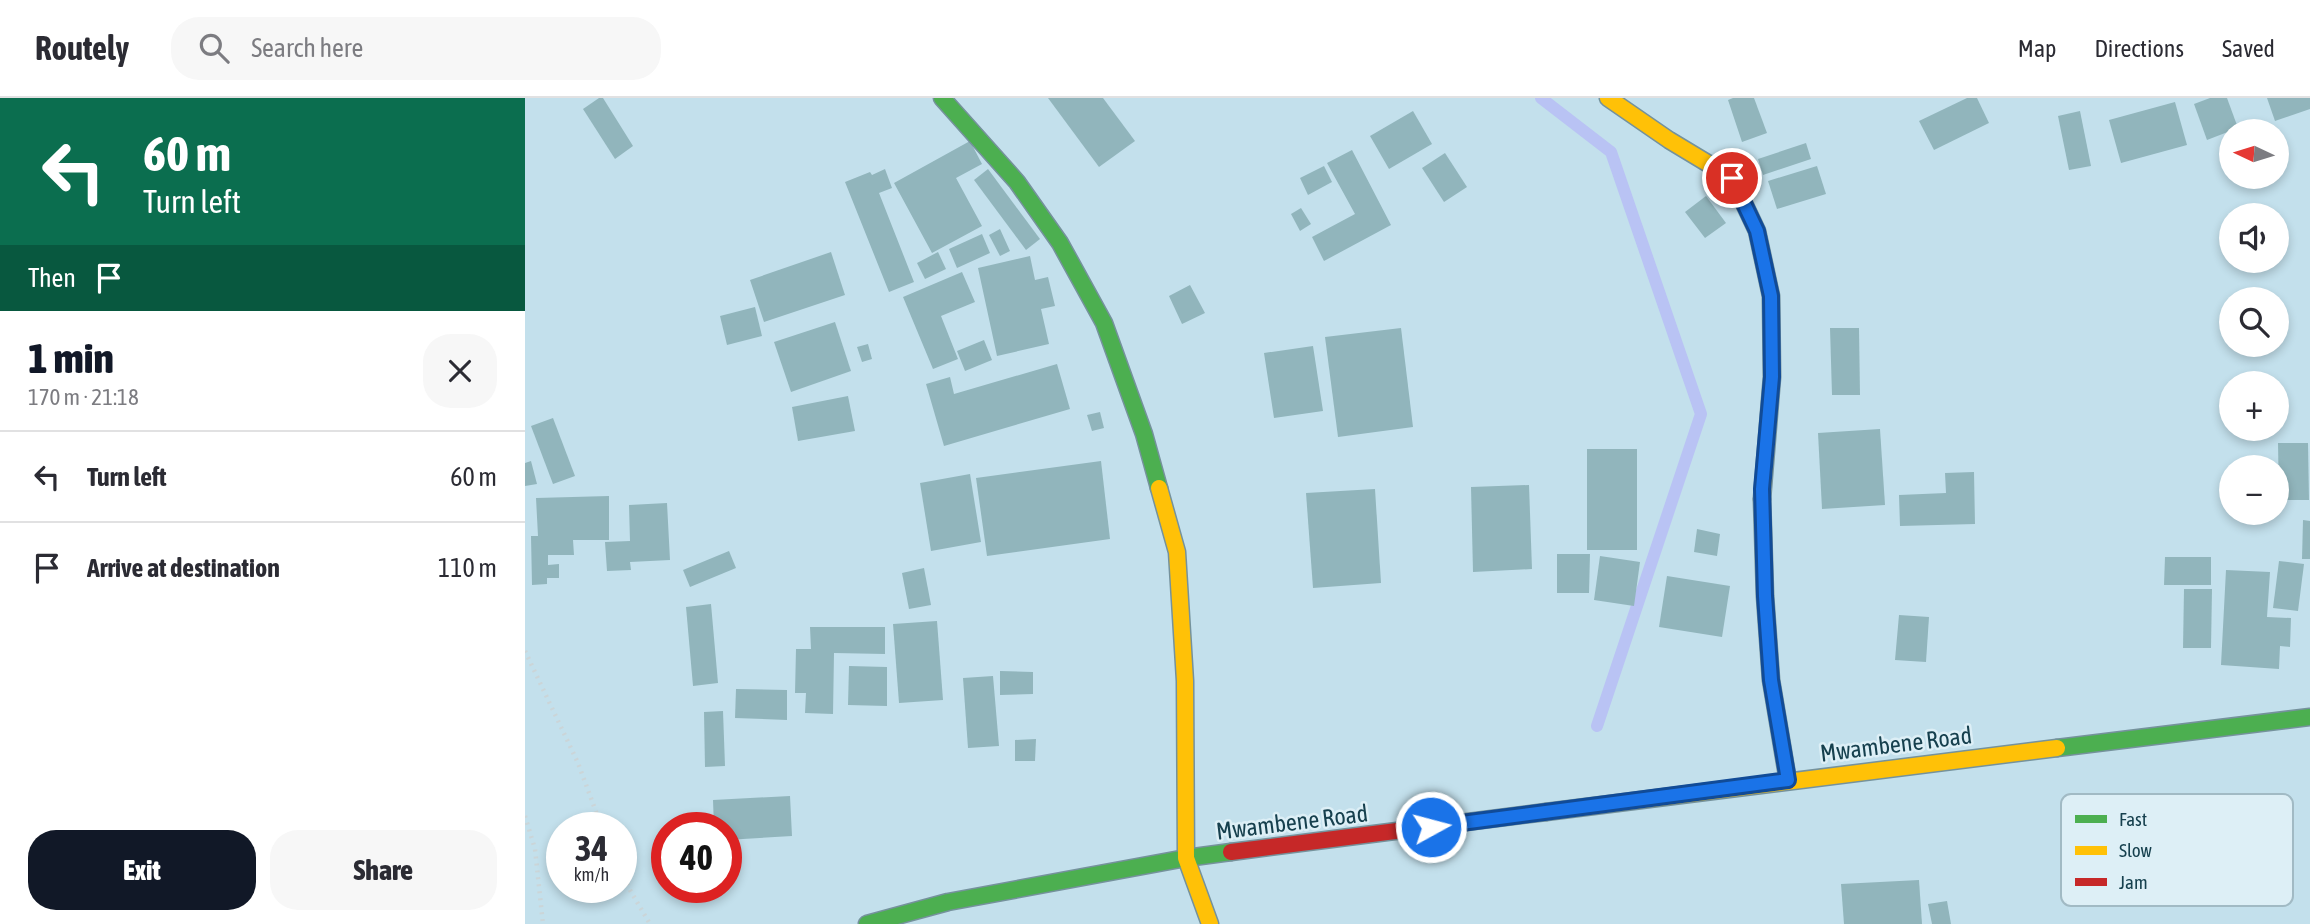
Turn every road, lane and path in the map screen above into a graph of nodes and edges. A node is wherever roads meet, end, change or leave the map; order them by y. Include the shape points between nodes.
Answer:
1 (942, 98) edge
2 (1608, 98) edge
3 (525, 651) edge
4 (2310, 717) edge
5 (1788, 780) junction
6 (596, 812) edge
7 (525, 816) edge
8 (1186, 858) junction
9 (637, 902) edge
10 (543, 924) edge
11 (650, 924) edge
12 (867, 924) edge
13 (1210, 924) edge

1 - 8 street via 1017,182 1060,243 1104,323 1145,433 1177,552 1185,681
2 - 5 street via 1732,178 1757,231 1771,296 1772,377 1762,489 1765,596 1771,680
3 - 6 path
4 - 5 street, Mwambene Road
5 - 8 street, Mwambene Road
7 - 10 path via 535,849
8 - 12 street, Mwambene Road via 948,902
8 - 13 street
9 - 11 path

